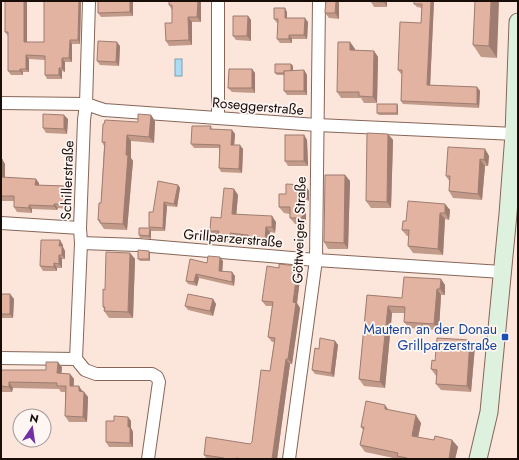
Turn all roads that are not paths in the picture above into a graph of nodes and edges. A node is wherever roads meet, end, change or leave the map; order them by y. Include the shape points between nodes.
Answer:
1 (89, 1) edge
2 (218, 1) edge
3 (319, 1) edge
4 (518, 22) edge
5 (1, 102) edge
6 (86, 104) junction
7 (218, 118) junction
8 (317, 126) junction
9 (514, 134) junction
10 (1, 223) edge
11 (80, 228) junction
12 (81, 243) junction
13 (316, 260) junction
14 (502, 272) junction
15 (1, 358) edge
16 (76, 359) junction
17 (148, 459) edge
18 (289, 459) edge
19 (478, 459) edge

1 - 6 street, Schillerstraße
2 - 7 street
3 - 8 street, Göttweiger Straße
4 - 9 street
5 - 6 street, Roseggerstraße
6 - 7 street, Roseggerstraße via 104,110
6 - 11 street, Schillerstraße
7 - 8 street, Roseggerstraße
8 - 9 street, Roseggerstraße
8 - 13 street, Göttweiger Straße
9 - 14 street
10 - 11 street
11 - 12 street, Schillerstraße
12 - 13 street, Grillparzerstraße via 138,245
12 - 16 street, Schillerstraße
13 - 14 street, Grillparzerstraße
13 - 18 street, Göttweiger Straße
14 - 19 street via 489,412
15 - 16 street
16 - 17 street via 85,370 96,374 152,374 157,377 159,382

